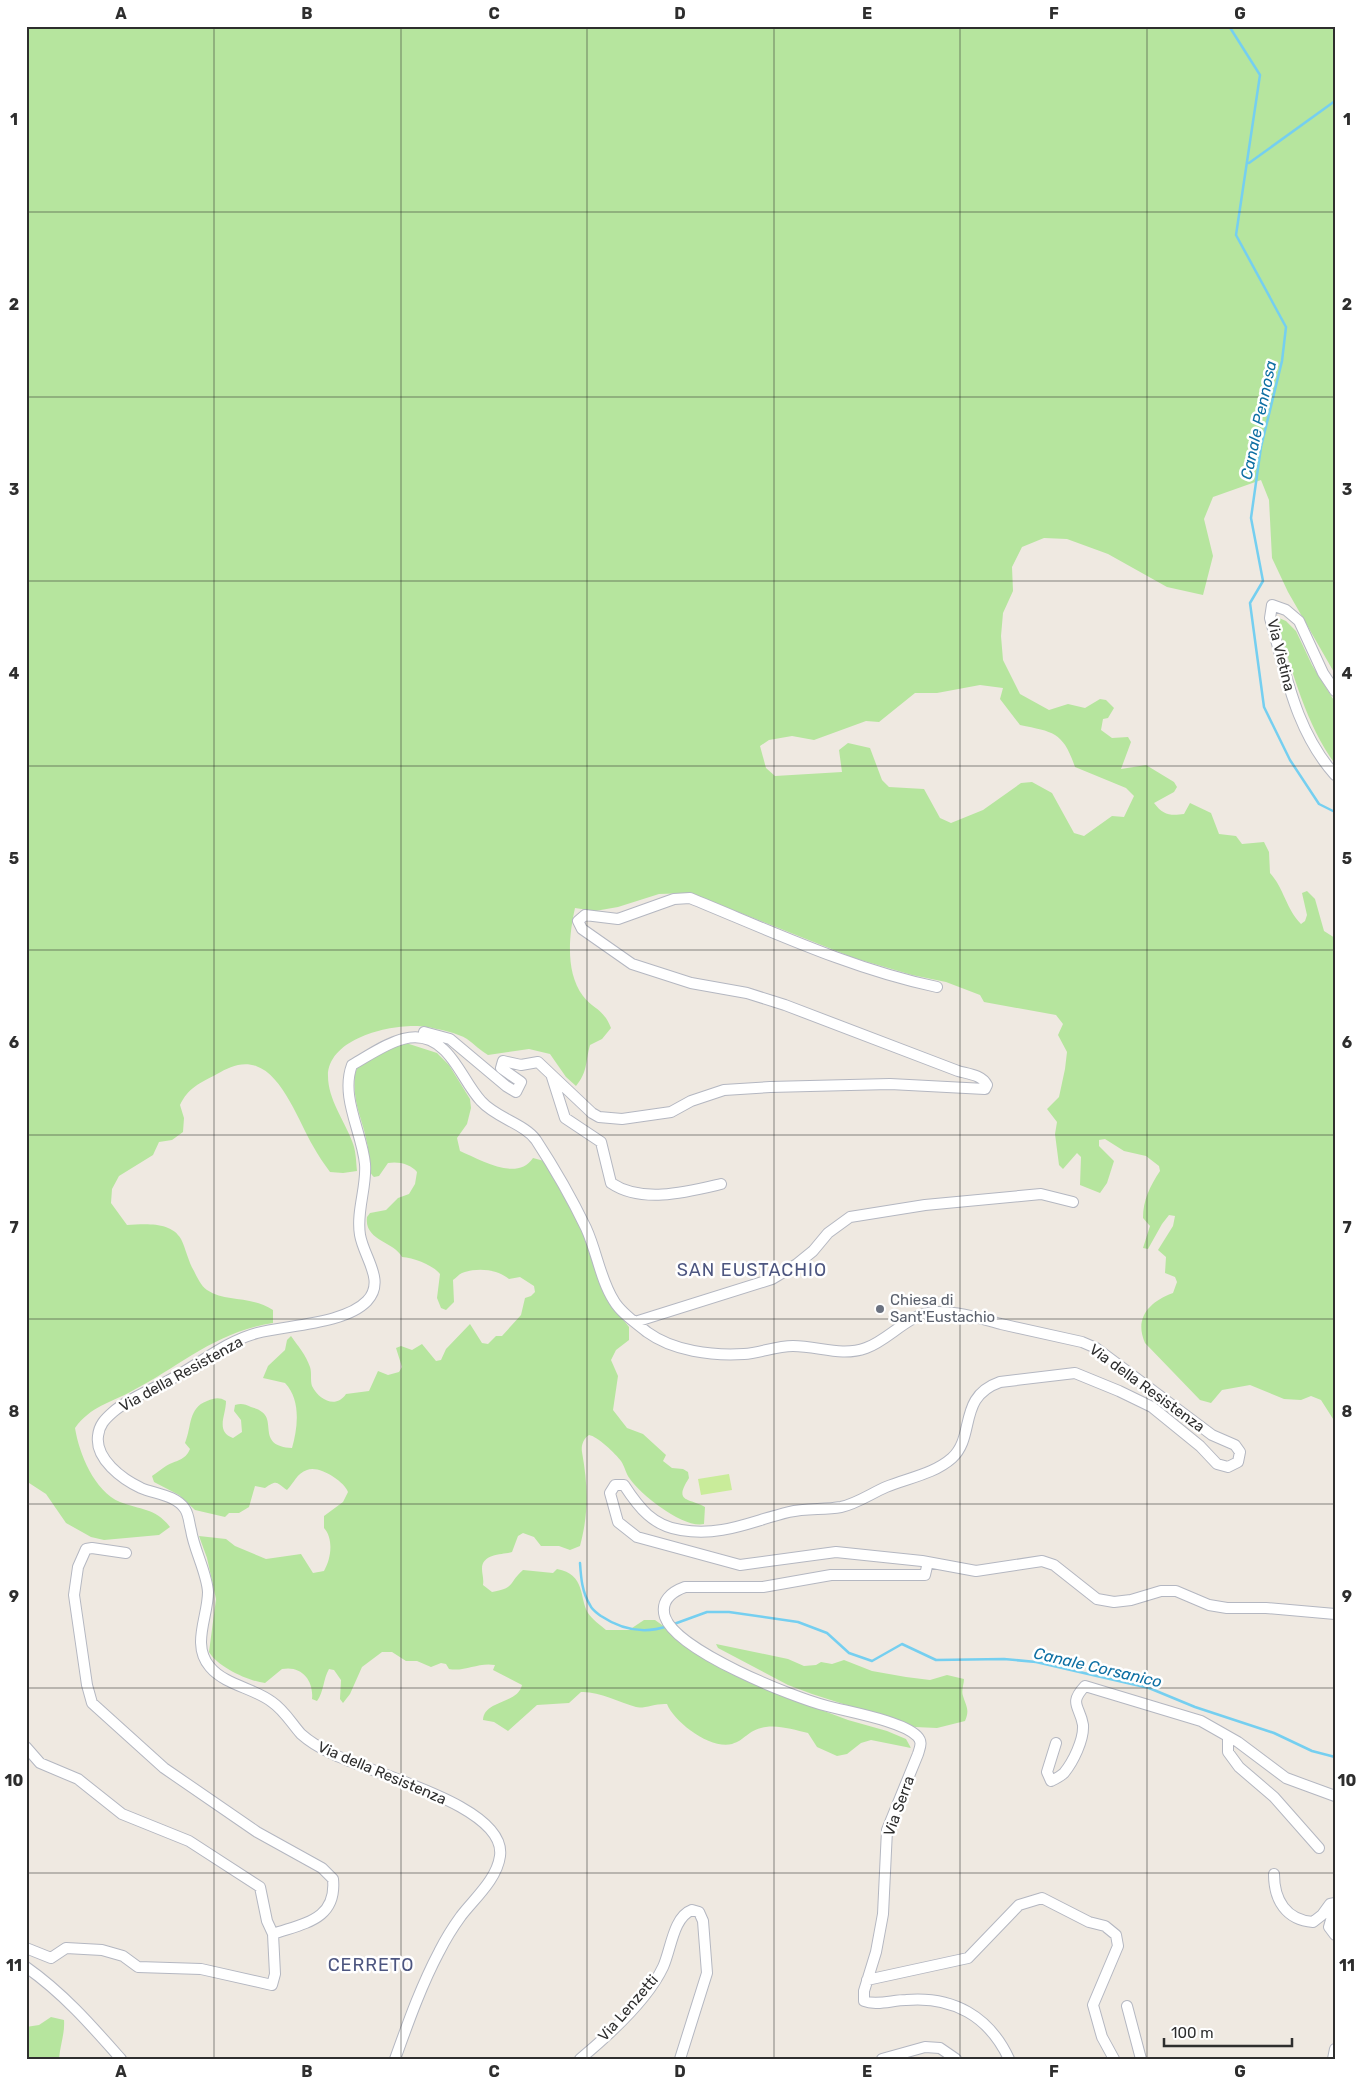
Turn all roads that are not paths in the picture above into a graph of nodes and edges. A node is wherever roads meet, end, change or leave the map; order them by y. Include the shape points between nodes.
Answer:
1 (1335, 691) edge
2 (1335, 775) edge
3 (937, 987) dead end
4 (417, 1038) junction
5 (551, 1073) junction
6 (721, 1184) dead end
7 (1073, 1202) dead end
8 (634, 1322) junction
9 (126, 1553) dead end
10 (928, 1562) junction
11 (1335, 1614) edge
12 (1228, 1736) junction
13 (1056, 1743) dead end
14 (26, 1747) edge
15 (1335, 1796) edge
16 (1319, 1848) dead end
17 (1274, 1874) dead end
18 (1335, 1904) edge
19 (273, 1934) junction
20 (1335, 1935) edge
21 (26, 1948) edge
22 (26, 1968) edge
23 (867, 1980) junction
24 (1128, 2006) dead end
25 (1107, 2046) junction
26 (1335, 2049) edge
27 (121, 2059) edge
28 (395, 2059) edge
29 (580, 2059) edge
30 (680, 2059) edge
31 (882, 2059) edge
32 (956, 2059) edge
33 (1009, 2059) edge
34 (1114, 2059) edge
35 (1122, 2059) edge
36 (1141, 2059) edge
37 (1333, 2059) edge

1 - 2 street, Via Vietina via 1322,672 1299,621 1286,610 1272,605 1270,618 1296,712 1318,756
3 - 5 street via 857,965 690,898 674,899 618,918 585,916 578,922 582,929 632,964 691,983 748,993 785,1005 979,1077 987,1085 985,1089 890,1084 724,1090 671,1112 622,1119 599,1117 592,1113
4 - 5 street via 421,1031 450,1039 516,1092 522,1082 501,1068 503,1061 521,1065 538,1062
4 - 8 street, Via della Resistenza via 444,1049 482,1102 535,1139 586,1229 606,1288 615,1303
4 - 28 street, Via della Resistenza via 397,1039 352,1065 350,1072 350,1100 365,1165 359,1228 376,1278 375,1289 367,1301 328,1320 255,1333 222,1348 116,1410 101,1424 97,1444 118,1474 139,1487 173,1499 188,1512 194,1549 208,1588 200,1644 202,1655 211,1668 273,1702 313,1744 464,1808 496,1834 500,1860 491,1879 458,1920 439,1952
5 - 6 street via 565,1118 601,1142 611,1183 620,1189 634,1194 684,1193
7 - 8 street via 1041,1194 924,1205 850,1217 828,1233 798,1264 772,1279
8 - 10 street, Via della Resistenza via 660,1341 686,1349 745,1354 795,1346 847,1353 883,1340 916,1316 932,1312 956,1313 1096,1348 1212,1435 1235,1444 1240,1452 1238,1462 1228,1467 1217,1464 1152,1407 1075,1373 990,1386 977,1396 954,1457 941,1467 843,1506 789,1512 733,1530 682,1530 653,1520 642,1511 624,1485 615,1485 610,1494 618,1522 637,1537 720,1561 740,1564 836,1552
9 - 19 street via 86,1549 78,1567 74,1595 92,1703 164,1768 256,1832 322,1868 333,1879 334,1890 327,1908 318,1918
10 - 11 street, Via della Resistenza via 976,1571 1042,1561 1054,1565 1097,1598 1114,1602 1161,1591 1176,1591 1209,1605 1227,1608
10 - 23 street, Via Serra via 925,1575 830,1575 762,1586 685,1587 668,1596 664,1606 665,1617 674,1631 723,1663 799,1698 892,1723 918,1737 921,1743 918,1754 887,1830 883,1914
12 - 13 street via 1201,1721 1085,1686 1075,1705 1083,1726 1078,1749 1064,1774 1051,1781 1047,1772
12 - 15 street via 1286,1778
12 - 16 street via 1228,1752 1239,1767 1274,1797
14 - 19 street via 40,1762 78,1779 122,1814 189,1841 260,1887
17 - 18 street via 1280,1905 1303,1922 1313,1922 1330,1904
18 - 20 street via 1329,1927
19 - 21 street via 275,1974 272,1985 201,1969 138,1967 124,1956 102,1950 66,1948 51,1958
22 - 27 street via 52,1985
23 - 25 street via 968,1958 1020,1905 1042,1898 1089,1922 1105,1926 1116,1935 1118,1946 1093,2005
23 - 33 street, Via Serra via 863,1997 868,2003 924,1999 966,2010 978,2017 1004,2047
24 - 36 street
25 - 34 street
25 - 35 street
26 - 37 street
29 - 30 street, Via Lenzetti via 611,2032 653,1983 663,1967 681,1920 686,1912 692,1910 699,1912 703,1920 707,1973
31 - 32 street via 925,2047 940,2048

